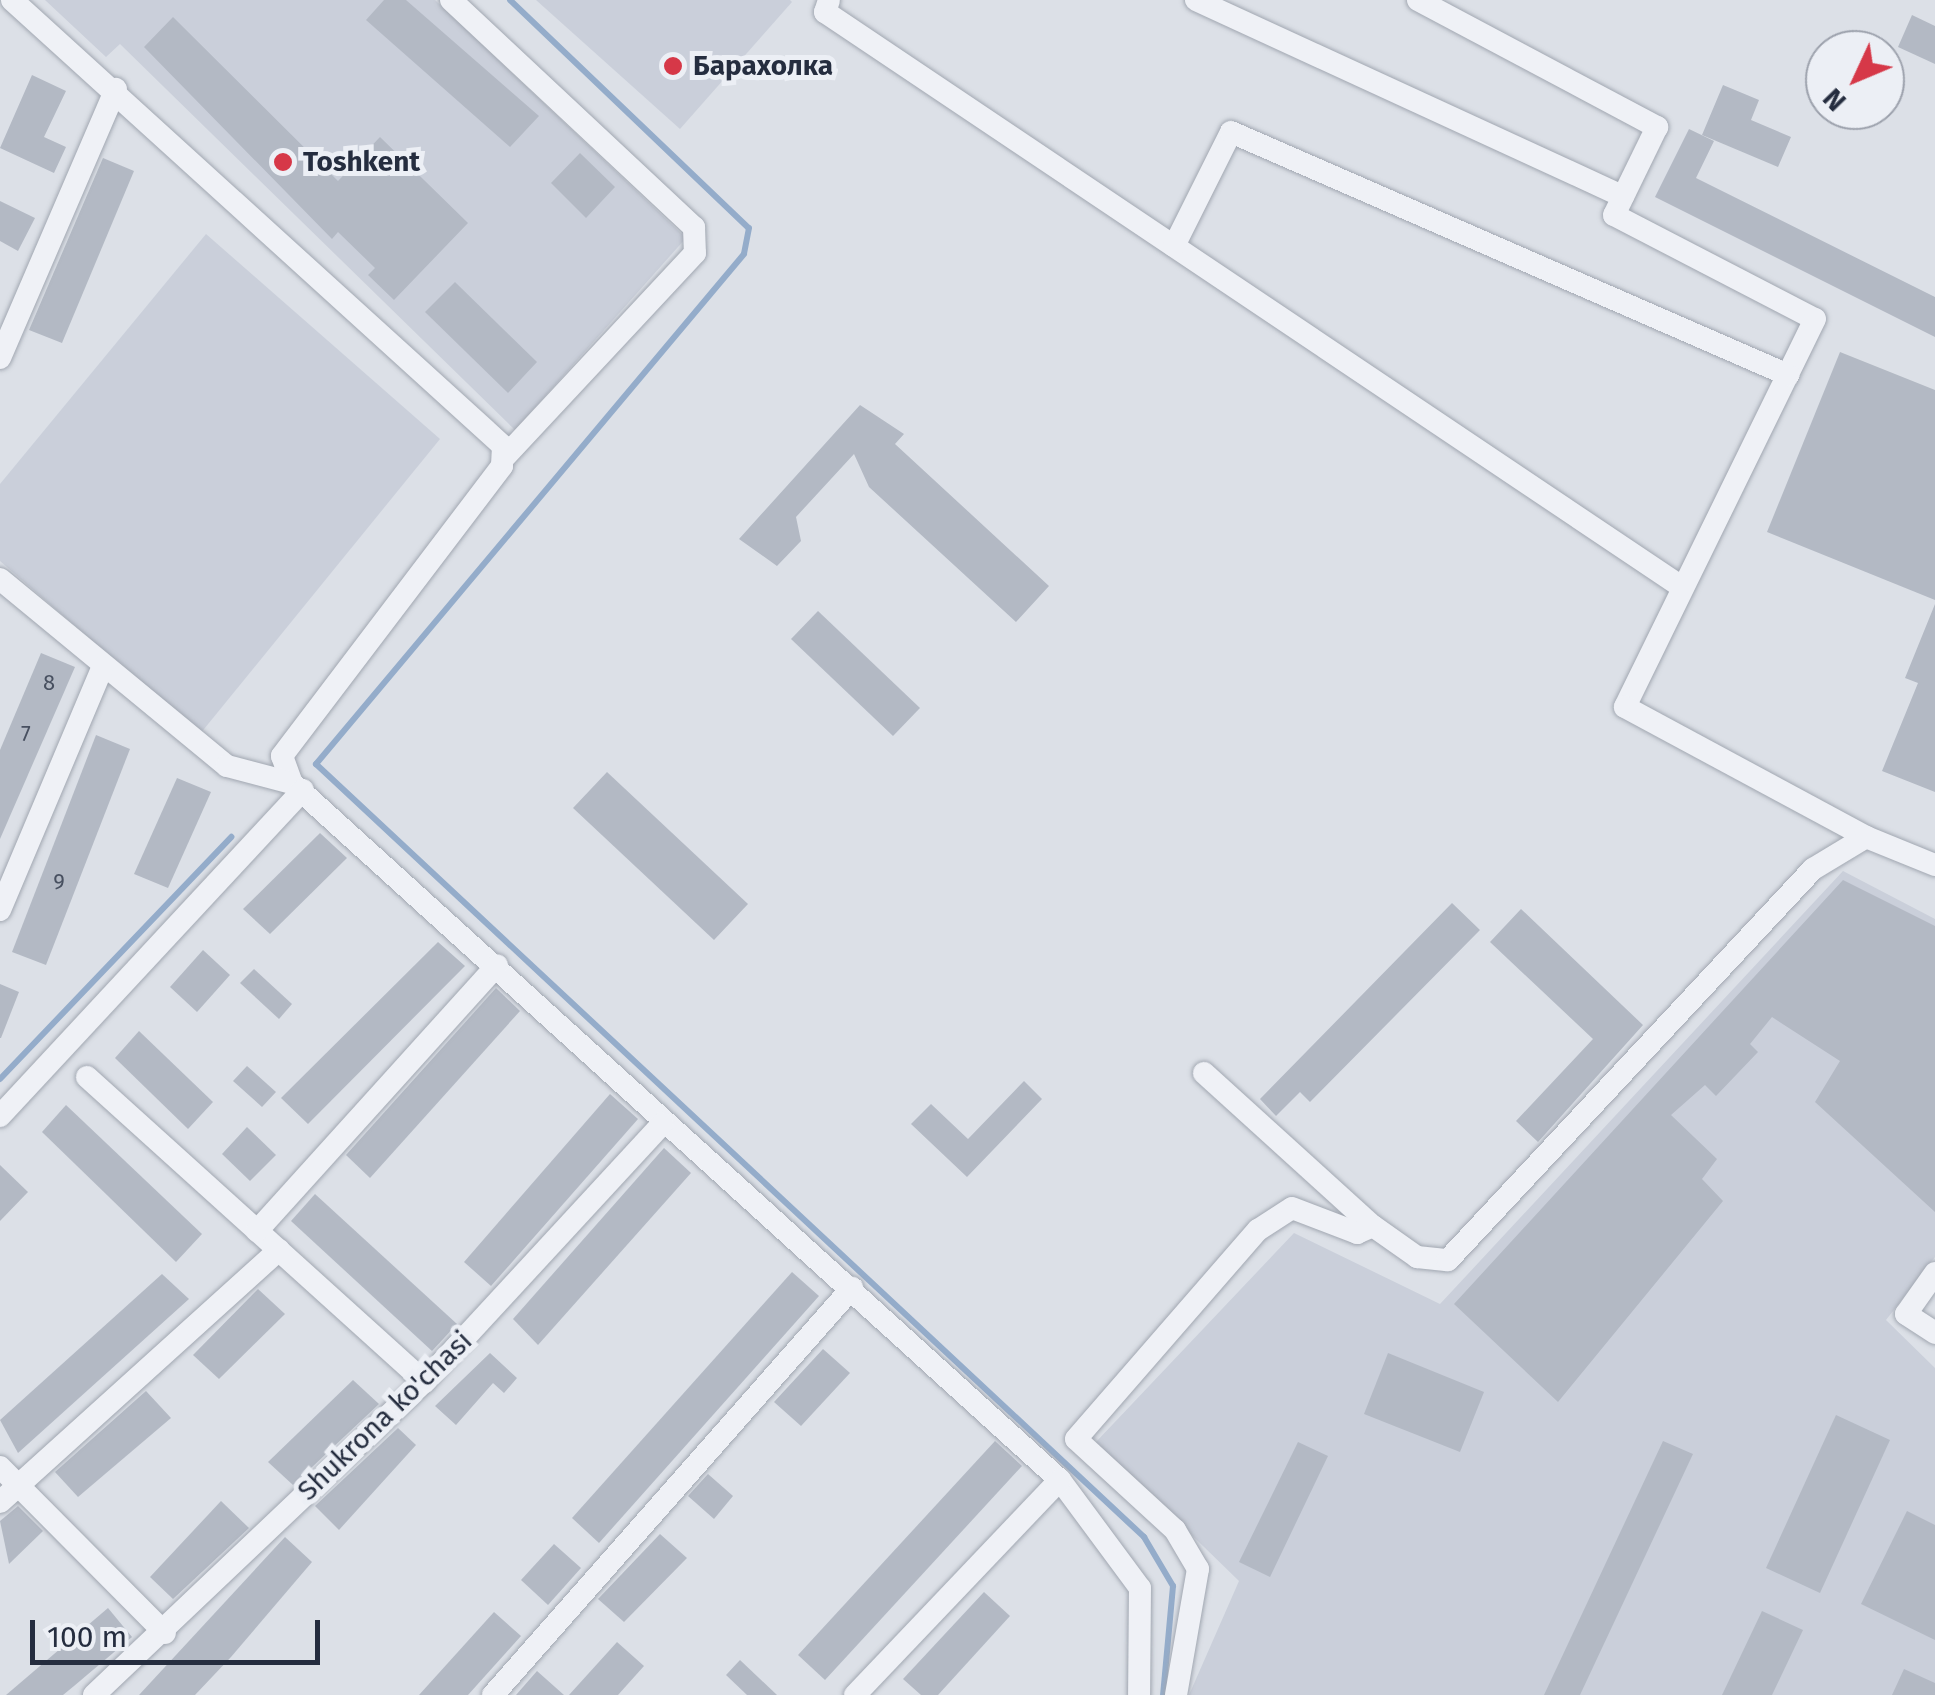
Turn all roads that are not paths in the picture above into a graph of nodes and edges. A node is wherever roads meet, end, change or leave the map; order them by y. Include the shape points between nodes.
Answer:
1 (12, 0) edge
2 (451, 0) edge
3 (829, 0) edge
4 (1196, 0) edge
5 (1418, 0) edge
6 (116, 89) junction
7 (1623, 196) junction
8 (1174, 246) junction
9 (0, 358) edge
10 (1788, 375) junction
11 (506, 456) junction
12 (0, 579) edge
13 (1682, 588) junction
14 (102, 668) junction
15 (298, 786) junction
16 (1866, 837) junction
17 (1935, 865) edge
18 (0, 910) edge
19 (497, 965) junction
20 (1204, 1073) dead end
21 (87, 1077) dead end
22 (0, 1116) edge
23 (663, 1123) junction
24 (1372, 1226) junction
25 (257, 1231) junction
26 (279, 1250) junction
27 (1935, 1273) edge
28 (852, 1288) junction
29 (1935, 1332) edge
30 (424, 1382) junction
31 (0, 1467) edge
32 (1060, 1480) junction
33 (20, 1485) junction
34 (0, 1502) edge
35 (165, 1633) junction
36 (94, 1695) edge
37 (493, 1695) edge
38 (856, 1695) edge
39 (1139, 1695) edge
40 (1176, 1695) edge

1 - 6 street
2 - 11 street via 694,227 696,253
3 - 8 street via 825,12
4 - 7 street
5 - 7 street via 1657,127
6 - 9 street
6 - 11 street
7 - 10 street via 1614,215 1815,319
8 - 10 street via 1231,132
8 - 13 street
10 - 13 street
11 - 15 street via 282,756
12 - 14 street
13 - 16 street via 1625,707
14 - 15 street via 227,766
14 - 18 street
15 - 19 street
15 - 22 street
16 - 17 street
16 - 24 street via 1758,918 1448,1260 1418,1258
19 - 23 street
19 - 25 street
20 - 24 street
21 - 25 street
23 - 28 street
23 - 30 street, Shukrona ko'chasi
24 - 40 street via 1357,1232 1292,1208 1258,1230 1076,1439 1175,1530 1198,1568
25 - 26 street
26 - 30 street
26 - 33 street
27 - 29 street via 1906,1314
28 - 32 street
28 - 37 street
30 - 35 street, Shukrona ko'chasi
31 - 33 street
32 - 38 street
32 - 39 street via 1140,1588
33 - 34 street
33 - 35 street
35 - 36 street, Shukrona ko'chasi

